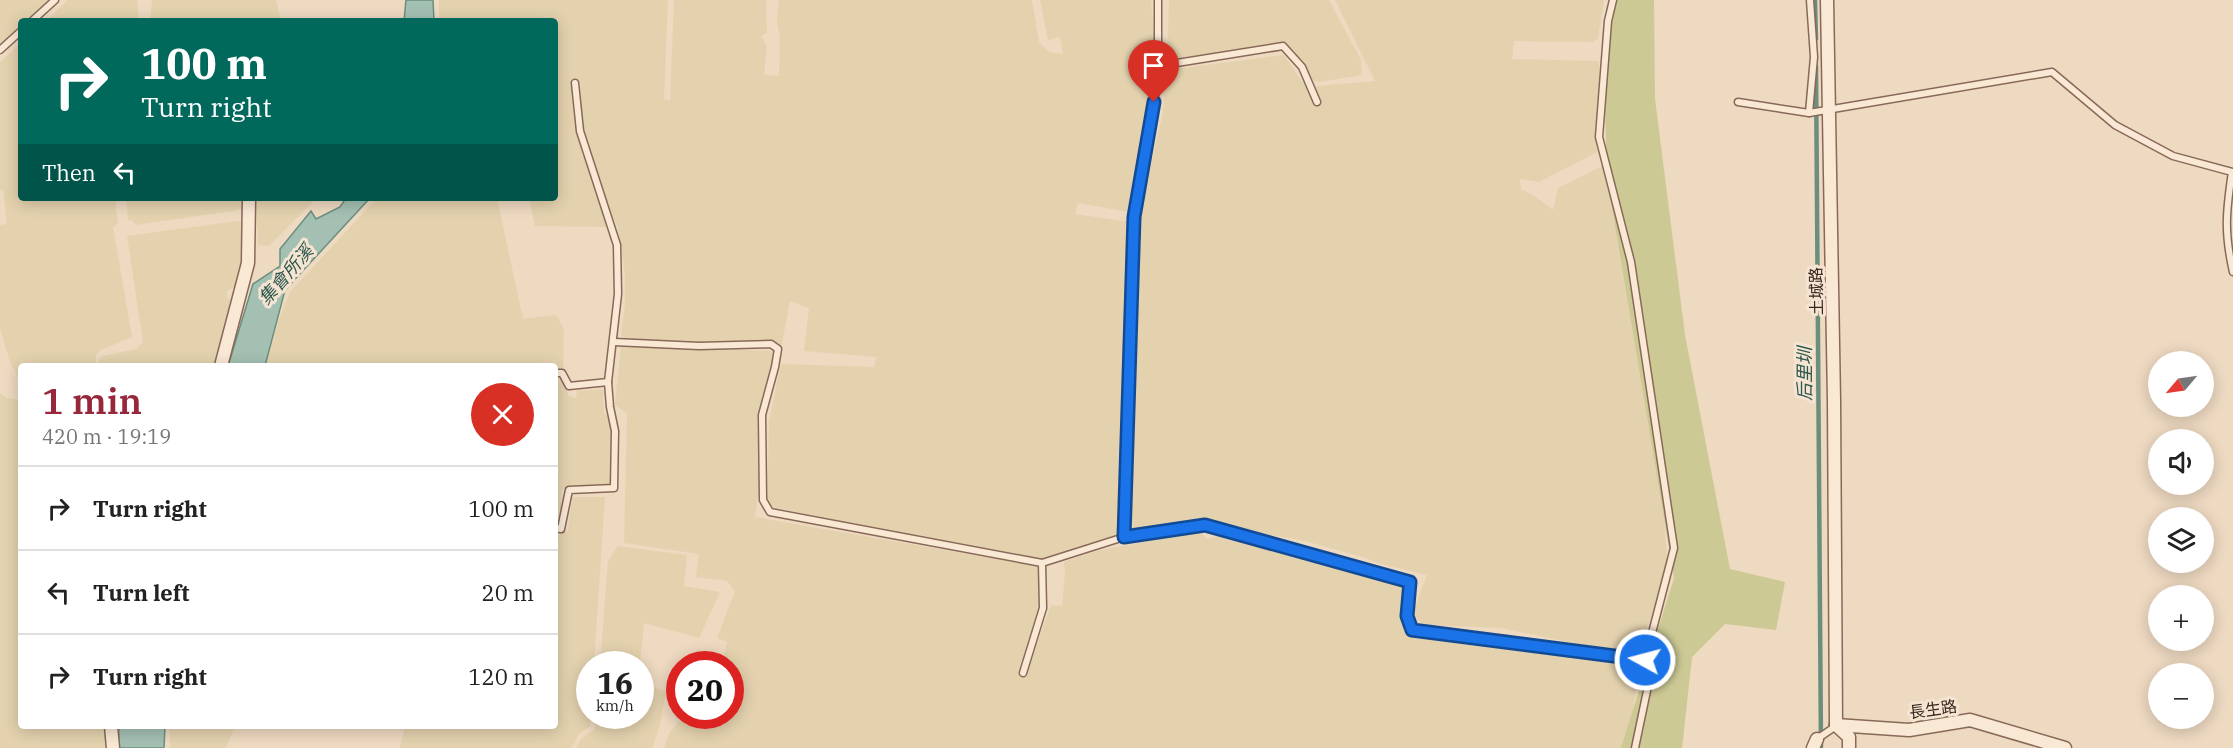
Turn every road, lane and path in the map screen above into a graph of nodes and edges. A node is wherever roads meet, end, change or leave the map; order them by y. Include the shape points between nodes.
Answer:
1 (55, 0) edge
2 (1158, 0) edge
3 (1613, 0) edge
4 (1810, 0) edge
5 (1827, 0) edge
6 (35, 18) edge
7 (18, 34) edge
8 (0, 50) edge
9 (1158, 66) junction
10 (575, 83) dead end
11 (1317, 102) dead end
12 (1738, 102) dead end
13 (1829, 108) junction
14 (1809, 112) junction
15 (249, 201) edge
16 (2233, 272) edge
17 (614, 342) junction
18 (221, 363) edge
19 (558, 373) edge
20 (608, 382) junction
21 (558, 528) edge
22 (1124, 537) junction
23 (1041, 563) junction
24 (1645, 660) junction
25 (1023, 673) dead end
26 (1832, 728) junction
27 (111, 729) edge
28 (1815, 743) edge
29 (112, 748) edge
30 (1635, 748) edge
31 (1849, 748) edge
32 (2066, 748) edge

1 - 6 lane
2 - 9 lane
3 - 24 lane via 1599,137 1631,262 1674,548
4 - 14 lane via 1814,57
5 - 13 street, 土城路
7 - 8 lane
9 - 11 lane via 1283,46 1302,67
9 - 22 lane via 1134,217
10 - 17 lane via 580,131 617,245
12 - 14 lane
13 - 14 lane
13 - 16 lane via 2052,72 2115,125 2173,156 2232,172 2226,240
13 - 26 street, 土城路 via 1834,401
15 - 18 street via 248,263
17 - 20 lane
17 - 23 lane via 771,344 778,349 762,415 763,500 770,512
19 - 20 lane via 562,373 569,386
20 - 21 lane via 615,430 614,488 569,490 561,529
22 - 23 lane
22 - 24 lane via 1205,525 1410,582 1407,616 1412,630
23 - 25 lane via 1043,608
24 - 30 lane via 1648,686
26 - 28 lane
26 - 31 street via 1849,737
26 - 32 street, 長生路 via 1909,730 1970,720
27 - 29 street

